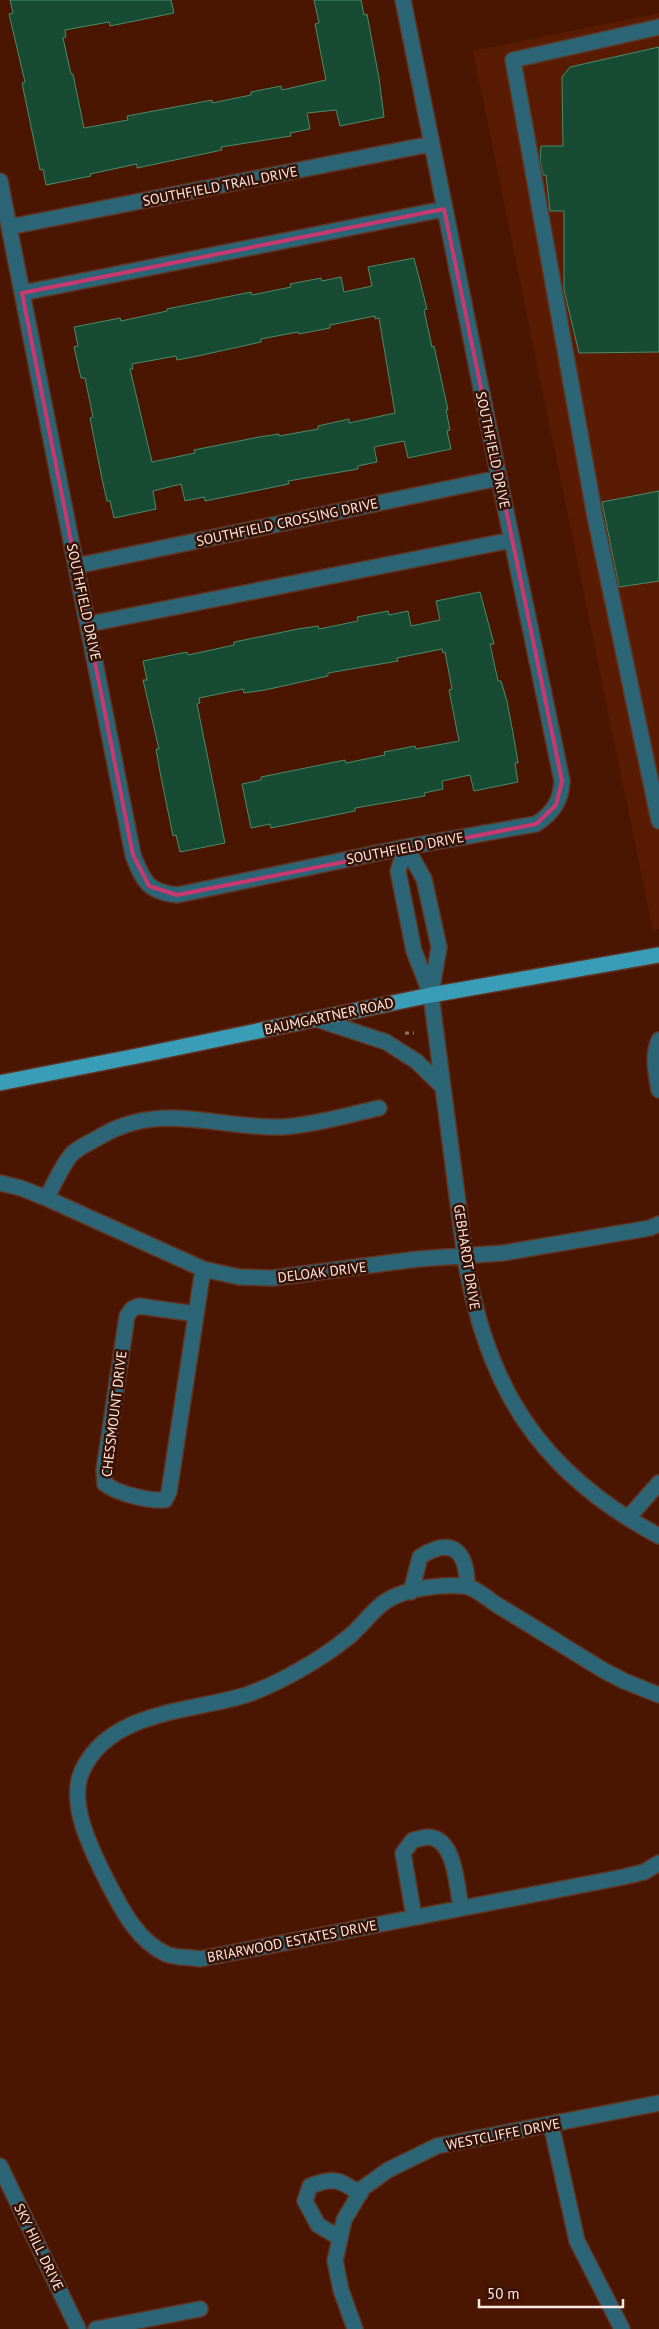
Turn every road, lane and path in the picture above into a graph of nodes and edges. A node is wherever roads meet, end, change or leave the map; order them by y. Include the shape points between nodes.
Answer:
1 (403, 0) edge
2 (659, 27) edge
3 (431, 144) junction
4 (0, 181) edge
5 (444, 209) junction
6 (9, 227) junction
7 (22, 293) junction
8 (498, 478) junction
9 (512, 540) junction
10 (76, 566) junction
11 (89, 624) junction
12 (659, 821) edge
13 (406, 847) junction
14 (659, 955) edge
15 (431, 995) junction
16 (316, 1019) junction
17 (404, 1033) dead end
18 (414, 1033) dead end
19 (659, 1040) edge
20 (0, 1082) edge
21 (443, 1087) junction
22 (659, 1090) edge
23 (379, 1108) dead end
24 (0, 1182) edge
25 (46, 1198) junction
26 (659, 1224) edge
27 (465, 1257) junction
28 (204, 1269) junction
29 (196, 1314) junction
30 (659, 1483) edge
31 (628, 1518) junction
32 (659, 1536) edge
33 (467, 1586) junction
34 (411, 1592) junction
35 (659, 1695) edge
36 (659, 1863) edge
37 (461, 1906) junction
38 (414, 1917) junction
39 (659, 2104) edge
40 (551, 2124) junction
41 (0, 2166) edge
42 (360, 2194) junction
43 (340, 2238) junction
44 (200, 2309) dead end
45 (78, 2329) edge
46 (96, 2329) edge
47 (355, 2329) edge
48 (622, 2329) edge

1 - 3 street, SOUTHFIELD DRIVE
2 - 12 street via 513,60 594,517
3 - 5 street, SOUTHFIELD DRIVE
3 - 6 street, SOUTHFIELD TRAIL DRIVE
4 - 6 street, SOUTHFIELD DRIVE
5 - 7 street
5 - 8 street, SOUTHFIELD DRIVE
6 - 7 street, SOUTHFIELD DRIVE
7 - 10 street, SOUTHFIELD DRIVE
8 - 9 street, SOUTHFIELD DRIVE
8 - 10 street, SOUTHFIELD CROSSING DRIVE
9 - 11 street
9 - 13 street, SOUTHFIELD DRIVE via 562,780 562,794 548,816 536,824
10 - 11 street, SOUTHFIELD DRIVE
11 - 13 street, SOUTHFIELD DRIVE via 133,855 149,886 162,893 177,895
13 - 15 street via 398,871 414,952
13 - 15 street via 424,879 439,947
14 - 15 main road, BAUMGARTNER ROAD
15 - 16 main road, BAUMGARTNER ROAD
15 - 21 street, GEBHARDT DRIVE
16 - 20 main road, BAUMGARTNER ROAD
16 - 21 street via 386,1042 416,1061
17 - 18 path
19 - 22 street via 655,1062
21 - 27 street, GEBHARDT DRIVE
23 - 25 street via 282,1126 182,1116 126,1123 71,1155
24 - 25 street, DELOAK DRIVE
25 - 28 street, DELOAK DRIVE
26 - 27 street, DELOAK DRIVE via 502,1254
27 - 28 street, DELOAK DRIVE via 418,1259 272,1278 239,1277
27 - 31 street, GEBHARDT DRIVE via 478,1323 504,1389 546,1448 569,1473 594,1496
28 - 29 street, CHESSMOUNT DRIVE
29 - 29 street, CHESSMOUNT DRIVE via 139,1306 127,1316 104,1470 105,1484 113,1489 158,1501 165,1500 170,1492
30 - 31 street
31 - 32 street, GEBHARDT DRIVE
33 - 34 street, BRIARWOOD ESTATES DRIVE via 426,1586
33 - 34 street via 464,1559 457,1550 444,1547 420,1557
33 - 35 street via 602,1670
34 - 38 street, BRIARWOOD ESTATES DRIVE via 386,1601 347,1639 303,1668 272,1683 248,1694 158,1716 121,1730 101,1743 91,1756 82,1772 76,1796 94,1854 115,1896 142,1937 168,1955 200,1959
36 - 37 street, BRIARWOOD ESTATES DRIVE via 644,1872 623,1877
37 - 38 street, BRIARWOOD ESTATES DRIVE
37 - 38 street via 450,1854 442,1842 428,1837 413,1840 403,1853
39 - 40 street, WESTCLIFFE DRIVE
40 - 42 street, WESTCLIFFE DRIVE via 437,2146 388,2170 363,2188
40 - 48 street via 576,2241
41 - 45 street, SKY HILL DRIVE
42 - 43 street, WESTCLIFFE DRIVE via 344,2220
42 - 43 street via 346,2183 328,2179 310,2186 304,2201 318,2225
43 - 47 street, WESTCLIFFE DRIVE via 335,2261
44 - 46 street

